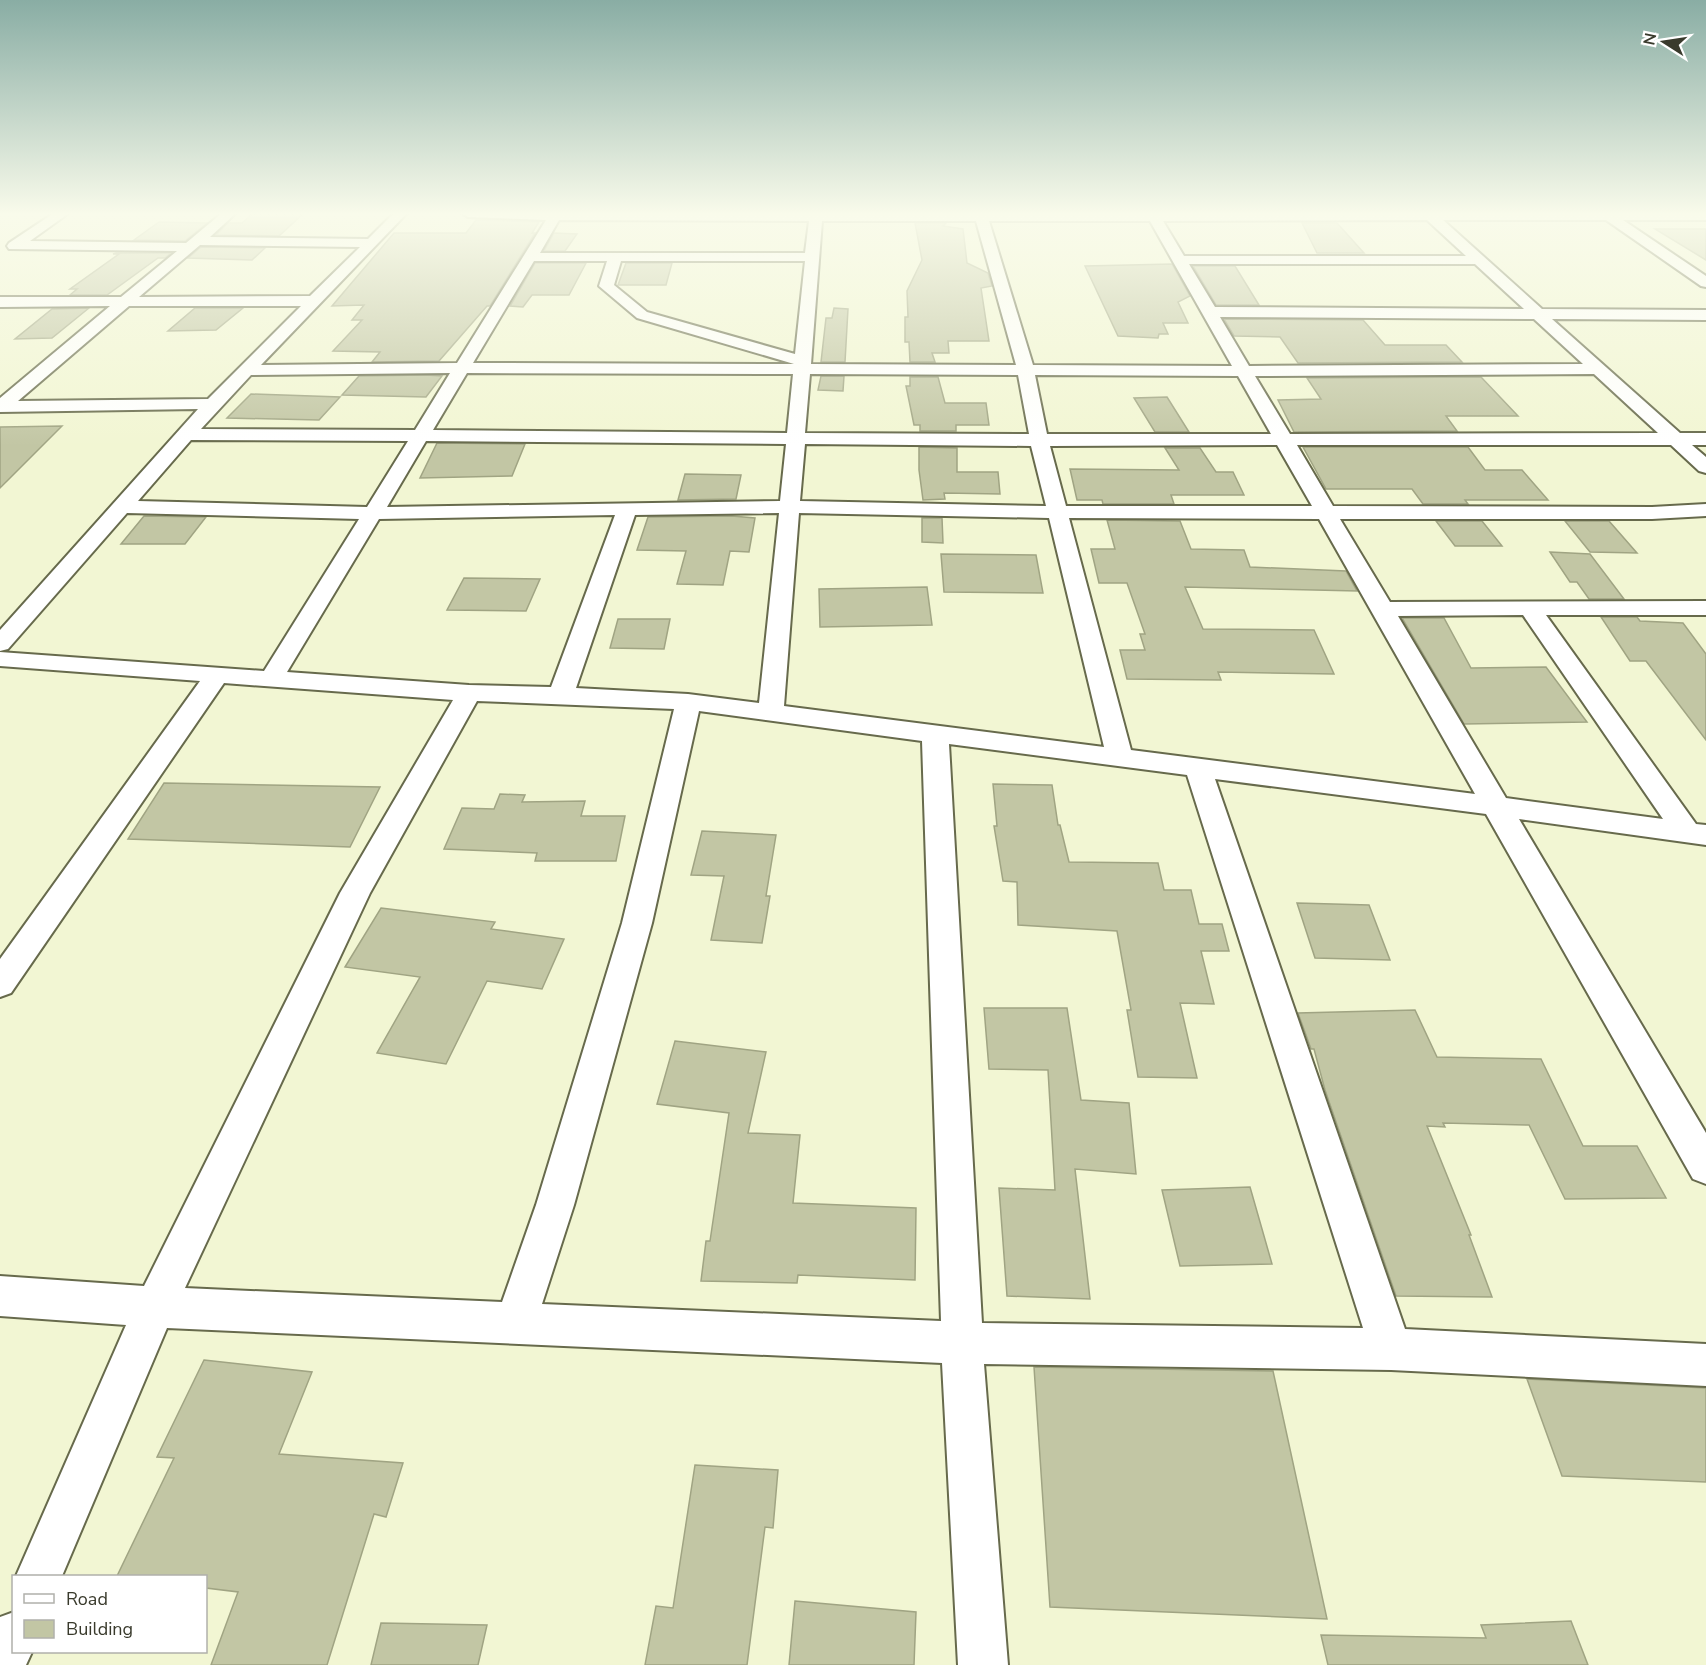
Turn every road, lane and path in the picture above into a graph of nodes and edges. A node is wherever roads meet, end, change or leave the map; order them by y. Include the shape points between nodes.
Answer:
1 (138, 291) edge
2 (324, 291) edge
3 (510, 291) edge
4 (612, 291) edge
5 (810, 291) edge
6 (1003, 291) edge
7 (1198, 291) edge
8 (1513, 291) edge
9 (314, 301) junction
10 (125, 302) junction
11 (0, 303) edge
12 (1210, 312) junction
13 (1538, 314) junction
14 (1706, 315) edge
15 (803, 366) junction
16 (462, 368) junction
17 (1597, 369) junction
18 (246, 370) junction
19 (1026, 371) junction
20 (1244, 371) junction
21 (213, 404) junction
22 (0, 406) edge
23 (187, 434) junction
24 (419, 436) junction
25 (796, 437) junction
26 (1676, 439) junction
27 (1706, 439) edge
28 (1039, 440) junction
29 (1284, 440) junction
30 (1706, 467) edge
31 (123, 507) junction
32 (790, 507) junction
33 (627, 509) junction
34 (1706, 510) edge
35 (1057, 512) junction
36 (1326, 512) junction
37 (373, 513) junction
38 (1706, 608) edge
39 (1382, 609) junction
40 (1530, 609) junction
41 (0, 644) edge
42 (0, 659) edge
43 (217, 675) junction
44 (271, 679) junction
45 (469, 693) junction
46 (561, 695) junction
47 (688, 702) junction
48 (771, 713) junction
49 (935, 734) junction
50 (1120, 758) junction
51 (1198, 768) junction
52 (1496, 806) junction
53 (1697, 834) edge
54 (0, 984) edge
55 (1706, 1167) edge
56 (0, 1296) edge
57 (155, 1307) junction
58 (515, 1323) junction
59 (962, 1343) junction
60 (1391, 1349) junction
61 (1706, 1365) edge
62 (39, 1575) edge
63 (12, 1640) edge
64 (1, 1665) edge
65 (982, 1665) edge

1 - 10 street
2 - 9 street
3 - 16 street
4 - 15 street via 642,315
5 - 15 street
6 - 19 street
7 - 12 street
8 - 13 street
9 - 10 street
9 - 18 street
10 - 11 street
10 - 22 street
12 - 13 street
12 - 20 street
13 - 14 street
13 - 17 street
15 - 16 street
15 - 19 street
15 - 25 street
16 - 18 street
16 - 24 street
17 - 20 street
17 - 26 street
18 - 21 street
19 - 20 street
19 - 28 street
20 - 29 street
21 - 22 street
21 - 23 street
23 - 24 street
23 - 31 street
24 - 25 street
24 - 37 street
25 - 28 street
25 - 32 street
26 - 27 street
26 - 29 street
26 - 30 street
28 - 29 street
28 - 35 street
29 - 36 street
31 - 37 street
31 - 41 street
32 - 33 street
32 - 35 street
32 - 48 street
33 - 37 street
33 - 46 street
34 - 36 street
35 - 36 street
35 - 50 street
36 - 39 street
37 - 44 street
38 - 40 street
39 - 40 street
39 - 52 street
40 - 53 street
42 - 43 street
43 - 44 street
43 - 54 street
44 - 45 street
45 - 46 street
45 - 57 street via 355,893
46 - 47 street
47 - 48 street
47 - 58 street via 637,923 555,1205
48 - 49 street
49 - 50 street
49 - 59 street
50 - 51 street
51 - 52 street
51 - 60 street
52 - 53 street
52 - 55 street
56 - 57 street
57 - 58 street
57 - 62 street
58 - 59 street
59 - 60 street
59 - 65 street
60 - 61 street
63 - 64 street

